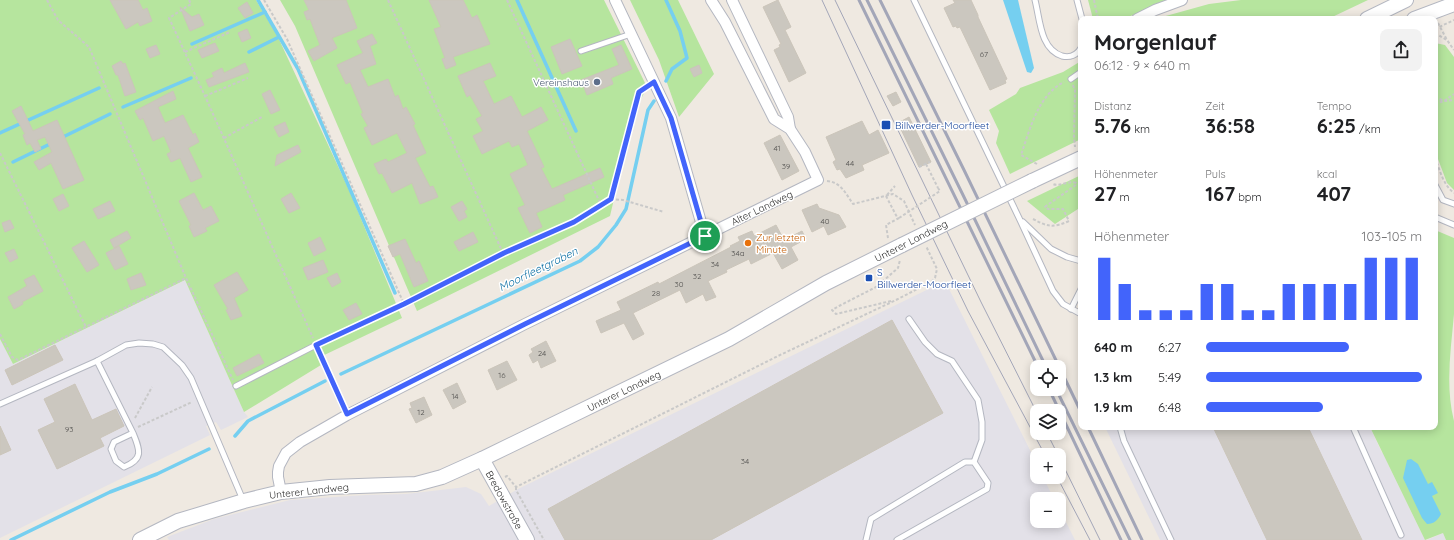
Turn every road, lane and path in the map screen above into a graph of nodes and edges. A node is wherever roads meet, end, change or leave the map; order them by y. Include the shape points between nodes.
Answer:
1 (47, 0) edge
2 (189, 0) edge
3 (264, 0) edge
4 (388, 0) edge
5 (507, 0) edge
6 (615, 0) edge
7 (711, 0) edge
8 (732, 0) edge
9 (914, 0) edge
10 (1035, 0) edge
11 (1077, 0) edge
12 (1094, 0) edge
13 (1182, 0) edge
14 (1406, 0) edge
15 (1452, 4) edge
16 (1081, 16) edge
17 (1097, 16) edge
18 (1147, 16) edge
19 (1373, 16) edge
20 (1422, 16) edge
21 (1454, 20) edge
22 (1438, 28) edge
23 (230, 32) dead end
24 (631, 34) junction
25 (1438, 35) edge
26 (1454, 50) edge
27 (581, 51) dead end
28 (185, 52) junction
29 (1078, 52) edge
30 (1078, 74) edge
31 (248, 78) dead end
32 (1071, 79) junction
33 (654, 82) junction
34 (1454, 94) edge
35 (206, 96) junction
36 (1438, 98) edge
37 (1454, 100) edge
38 (1444, 101) junction
39 (1438, 103) edge
40 (262, 117) dead end
41 (790, 129) junction
42 (224, 138) junction
43 (0, 153) edge
44 (1077, 160) edge
45 (930, 162) dead end
46 (926, 164) junction
47 (1438, 166) edge
48 (919, 167) dead end
49 (1046, 174) junction
50 (818, 180) junction
51 (895, 186) dead end
52 (1438, 191) edge
53 (1454, 193) edge
54 (886, 196) junction
55 (1438, 197) edge
56 (611, 199) junction
57 (1443, 200) junction
58 (1454, 204) edge
59 (601, 205) junction
60 (664, 212) dead end
61 (899, 218) junction
62 (1438, 218) edge
63 (1020, 220) junction
64 (890, 223) dead end
65 (1454, 225) edge
66 (705, 236) junction
67 (899, 247) junction
68 (504, 253) junction
69 (1078, 260) edge
70 (186, 278) junction
71 (931, 282) dead end
72 (1078, 295) edge
73 (896, 300) junction
74 (404, 304) junction
75 (1071, 309) junction
76 (1078, 312) edge
77 (909, 319) dead end
78 (86, 327) junction
79 (0, 334) edge
80 (316, 345) junction
81 (97, 361) junction
82 (152, 386) dead end
83 (236, 386) joint
84 (191, 403) dead end
85 (0, 404) edge
86 (347, 414) junction
87 (132, 429) junction
88 (1121, 430) edge
89 (1354, 430) edge
90 (482, 459) junction
91 (974, 462) junction
92 (493, 479) junction
93 (516, 487) junction
94 (281, 492) junction
95 (244, 501) junction
96 (1401, 535) dead end
97 (140, 540) edge
98 (527, 540) edge
99 (544, 540) edge
100 (866, 540) edge
101 (897, 540) edge
102 (1171, 540) edge

1 - 70 path via 58,20 89,47
2 - 28 path via 191,4 169,18
3 - 74 path via 287,39
4 - 68 path
5 - 59 path
6 - 24 street
7 - 41 street via 774,119
8 - 41 street via 788,117
9 - 63 lane
10 - 29 lane via 1045,41 1052,51 1065,57
11 - 16 lane
12 - 17 path
13 - 18 street
14 - 19 main road
15 - 20 main road
21 - 22 path
23 - 28 path
24 - 27 lane
24 - 33 street
25 - 26 path via 1447,40
28 - 35 path
30 - 32 lane
31 - 35 path
32 - 44 path via 1075,90 1074,137
32 - 49 path via 1055,87 1045,98 1031,126 1022,155 1042,167
33 - 56 path via 639,92
33 - 66 street via 671,118
34 - 38 path
35 - 42 path
36 - 38 path
37 - 38 path
38 - 39 path
40 - 42 path
41 - 50 street via 805,152
42 - 80 path
43 - 78 path
44 - 49 main road, Unterer Landweg
45 - 46 path
46 - 48 path
46 - 61 path, bridge via 940,191
47 - 53 path via 1444,182
49 - 63 path via 1056,186 1076,183 1045,207 1063,209 1069,221 1057,226 1048,226 1032,219
49 - 67 main road, Unterer Landweg, bridge
50 - 54 path via 839,184 853,204
50 - 66 street, Alter Landweg
51 - 54 path
52 - 57 lane
54 - 61 path
55 - 57 lane
56 - 59 path
56 - 60 path
57 - 58 lane
59 - 68 path via 574,222
61 - 64 path
62 - 65 lane
63 - 69 lane via 1051,249
63 - 75 lane via 1054,292 1063,304
66 - 86 street, Alter Landweg
67 - 73 path via 901,261 898,268 876,287 832,310 836,314
67 - 90 main road, Unterer Landweg via 826,283 729,339
68 - 74 path
70 - 78 path
70 - 83 path
71 - 73 path
72 - 75 lane
73 - 93 path
74 - 80 path
75 - 76 lane
77 - 91 lane via 937,354 952,362 978,400 982,440
78 - 79 path via 18,360 12,357
80 - 83 lane
80 - 86 lane
81 - 85 lane
81 - 87 lane
81 - 95 lane via 126,345 139,343 163,347 172,354 191,378
82 - 87 path
84 - 87 path
86 - 94 street, Alter Landweg via 286,453 278,472
87 - 87 lane via 114,442 111,449 116,461 124,467 134,463 138,457 139,450
88 - 102 lane
89 - 96 lane
90 - 92 main road, Bredowstraße
90 - 94 main road, Unterer Landweg via 442,477 416,484 330,487
91 - 100 lane via 965,462 870,519
91 - 101 lane via 988,483 987,489
92 - 93 path via 507,476
92 - 98 main road, Bredowstraße
93 - 99 path
94 - 95 main road, Unterer Landweg
95 - 97 main road, Unterer Landweg via 178,521

